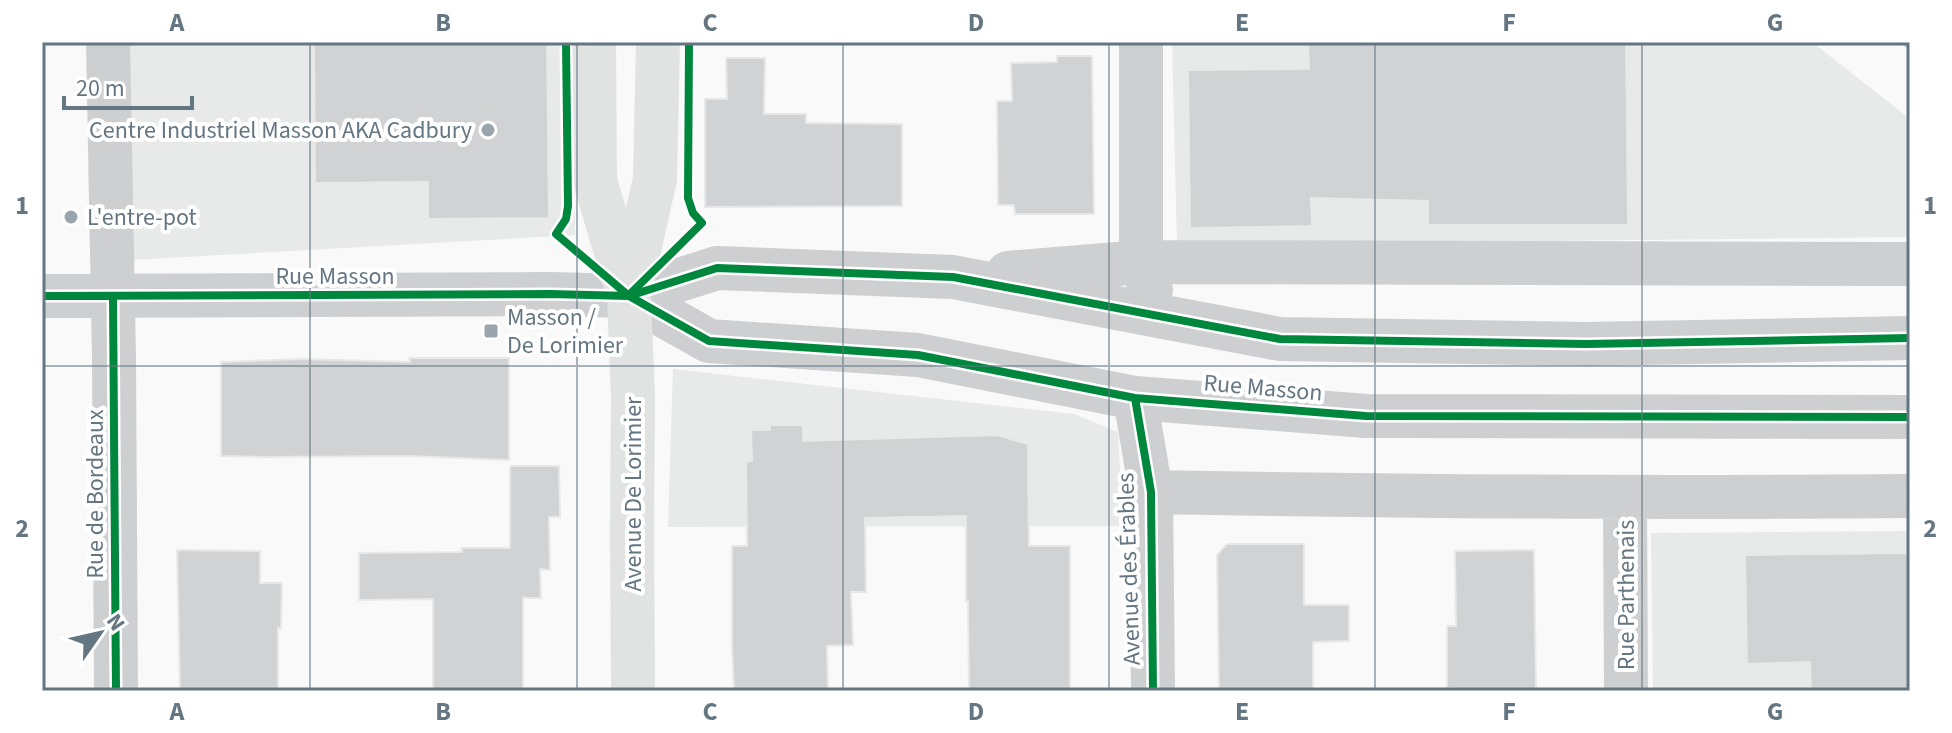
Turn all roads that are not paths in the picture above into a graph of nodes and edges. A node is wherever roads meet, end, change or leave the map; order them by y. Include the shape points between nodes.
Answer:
1 (108, 42) edge
2 (594, 42) edge
3 (658, 42) edge
4 (1141, 42) edge
5 (1141, 262) junction
6 (1910, 264) edge
7 (953, 277) junction
8 (42, 296) edge
9 (629, 296) junction
10 (113, 297) junction
11 (1161, 317) junction
12 (1910, 338) edge
13 (1135, 398) junction
14 (1910, 417) edge
15 (1151, 492) junction
16 (1910, 496) edge
17 (1625, 499) junction
18 (116, 691) edge
19 (633, 691) edge
20 (1153, 691) edge
21 (1626, 691) edge

1 - 10 street, Rue de Bordeaux
2 - 9 main road, Avenue De Lorimier via 595,181
3 - 9 main road, Avenue De Lorimier via 655,179
4 - 5 street
5 - 6 street, Rue Masson
5 - 7 street, Rue Masson
5 - 11 street
7 - 9 street, Rue Masson via 717,268
7 - 11 street, Rue Masson
8 - 10 street, Rue Masson
9 - 10 street, Rue Masson
9 - 13 street, Rue Masson via 709,341 918,355
9 - 19 main road, Avenue De Lorimier
10 - 18 street, Rue de Bordeaux
11 - 12 street, Rue Masson via 1280,339 1586,344
13 - 14 street, Rue Masson via 1366,416
13 - 15 street, Avenue des Érables
15 - 17 street
15 - 20 street, Avenue des Érables
16 - 17 street
17 - 21 street, Rue Parthenais

